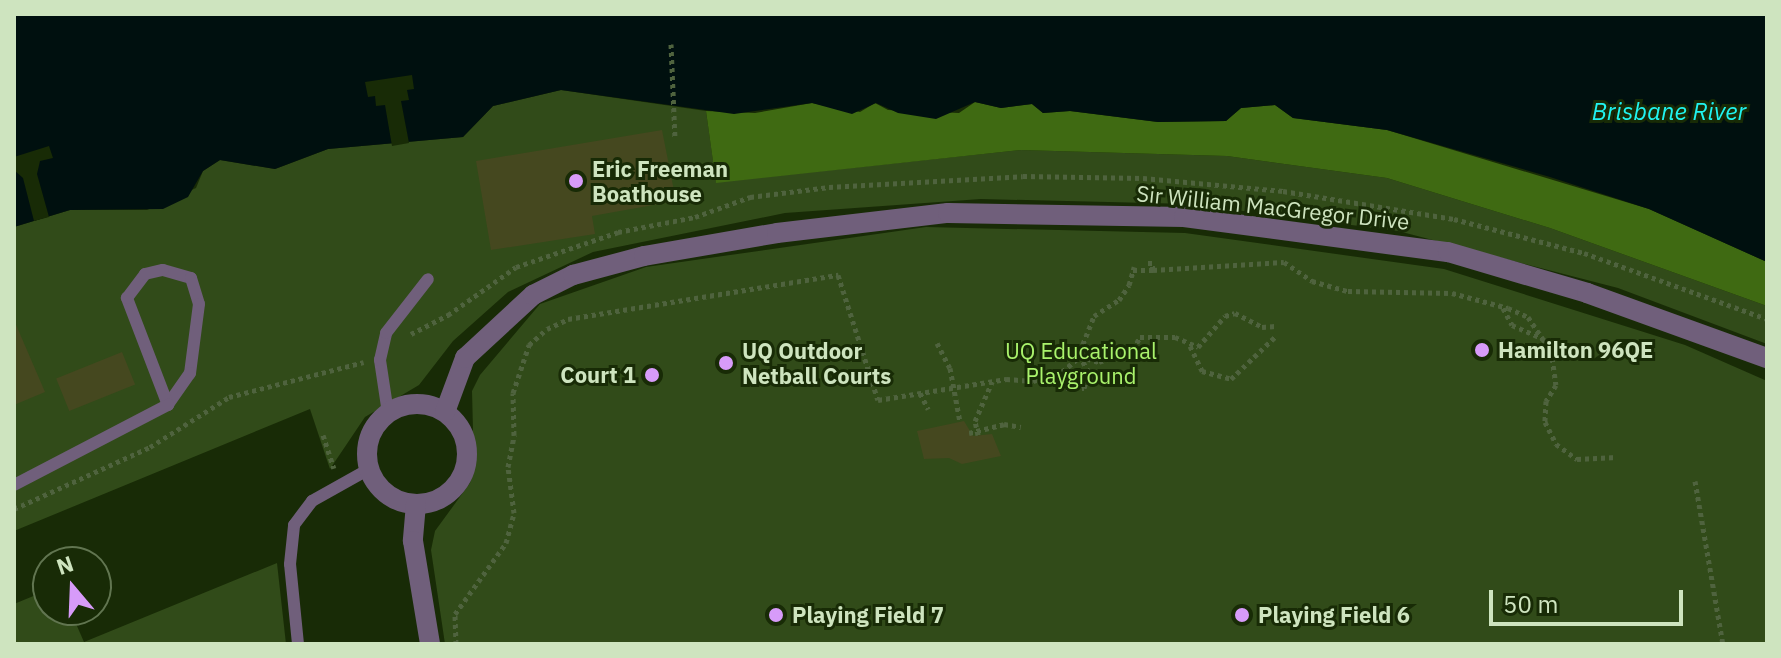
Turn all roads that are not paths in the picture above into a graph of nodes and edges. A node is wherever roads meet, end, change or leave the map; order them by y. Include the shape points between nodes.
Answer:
1 (428, 279) dead end
2 (1767, 358) edge
3 (168, 405) junction
4 (445, 412) junction
5 (388, 413) junction
6 (369, 469) junction
7 (14, 485) edge
8 (416, 504) junction
9 (298, 644) edge
10 (430, 644) edge

1 - 5 lane via 386,333 380,360
2 - 4 street, Sir William MacGregor Drive via 1587,293 1448,252 1184,217 924,214 695,247 573,275 533,295 465,358
3 - 3 lane via 127,298 145,274 163,270 191,278 199,304 190,373
3 - 7 lane
4 - 5 street via 418,404
4 - 8 street via 464,437 466,465 450,491
5 - 6 street via 369,440
6 - 8 street via 385,493
6 - 9 lane via 312,501 294,525 290,564
8 - 10 street via 413,541

